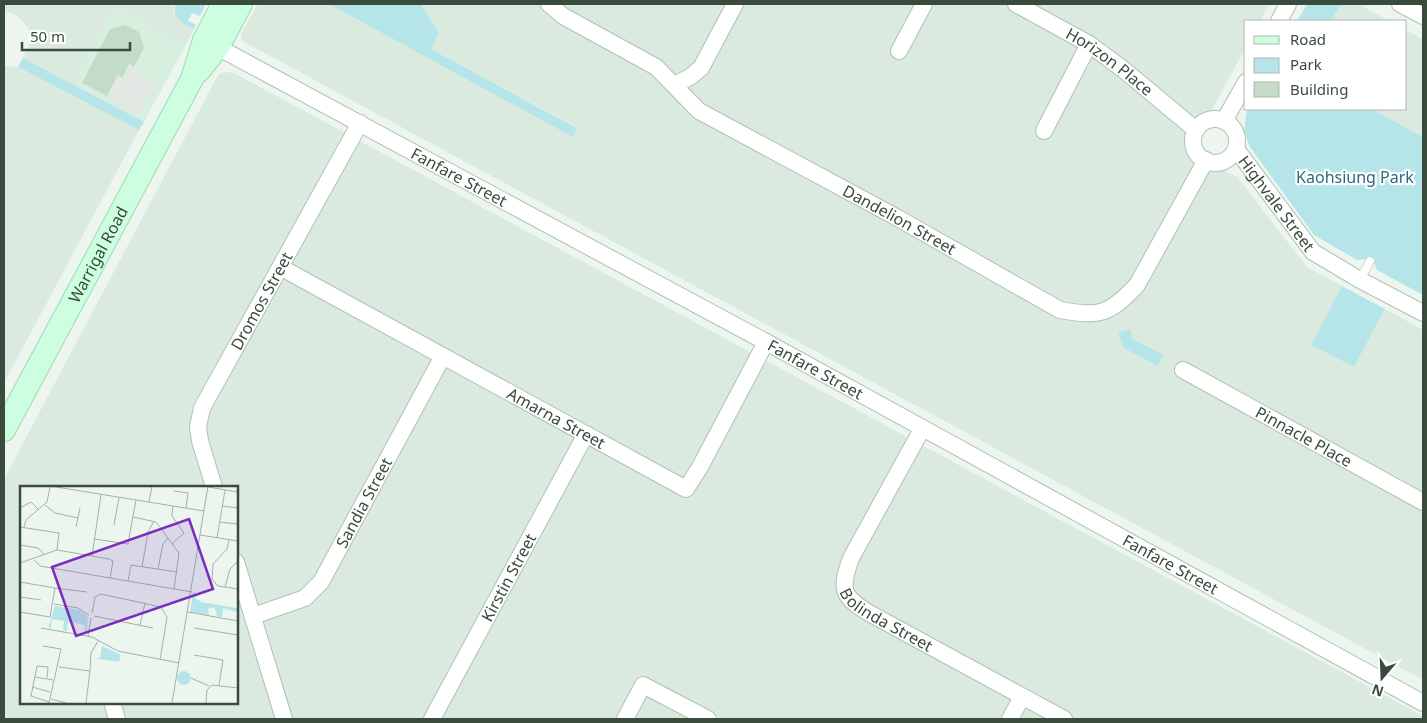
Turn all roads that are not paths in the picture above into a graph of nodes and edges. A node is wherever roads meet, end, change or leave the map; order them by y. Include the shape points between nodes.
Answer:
1 (223, 4) edge
2 (241, 4) edge
3 (549, 4) edge
4 (735, 4) edge
5 (924, 4) edge
6 (1016, 4) edge
7 (1288, 4) edge
8 (1400, 4) edge
9 (1423, 16) edge
10 (1279, 20) edge
11 (211, 44) junction
12 (1089, 44) junction
13 (899, 52) dead end
14 (674, 85) junction
15 (1244, 85) edge
16 (1224, 120) junction
17 (360, 123) junction
18 (1196, 130) junction
19 (1044, 131) dead end
20 (1236, 149) junction
21 (1206, 160) junction
22 (1370, 261) dead end
23 (280, 267) junction
24 (1360, 280) junction
25 (1423, 313) edge
26 (766, 342) junction
27 (443, 356) junction
28 (1183, 370) dead end
29 (922, 429) junction
30 (4, 430) edge
31 (586, 434) junction
32 (214, 486) edge
33 (1423, 502) edge
34 (238, 569) edge
35 (252, 616) junction
36 (1022, 697) junction
37 (112, 703) edge
38 (1423, 703) edge
39 (117, 719) edge
40 (284, 719) edge
41 (432, 719) edge
42 (624, 719) edge
43 (708, 719) edge
44 (1010, 719) edge
45 (1064, 719) edge

1 - 11 main road, Warrigal Road
2 - 11 main road, Warrigal Road
3 - 14 street, Dandelion Street via 563,16 656,67
4 - 14 street via 701,68
5 - 13 street
6 - 12 street, Horizon Place
7 - 10 street
8 - 9 street
11 - 17 street, Fanfare Street
11 - 30 main road, Warrigal Road
12 - 18 street, Horizon Place
12 - 19 street
14 - 21 street, Dandelion Street via 699,110 1060,310 1087,314 1112,308 1137,286
15 - 16 street
16 - 18 street via 1210,119
16 - 20 street via 1237,136
17 - 23 street, Dromos Street
17 - 26 street, Fanfare Street
18 - 21 street via 1194,147
20 - 21 street via 1224,161
20 - 24 street, Highvale Street via 1313,252
22 - 24 lane
23 - 27 street, Amarna Street
23 - 32 street, Dromos Street via 202,408 198,426 200,441
24 - 25 street, Highvale Street
26 - 29 street, Fanfare Street
26 - 31 street, Amarna Street via 686,489
27 - 31 street, Amarna Street
27 - 35 street, Sandia Street via 321,582 305,598
28 - 33 street, Pinnacle Place
29 - 36 street, Bolinda Street via 851,558 844,578 845,591 853,604
29 - 38 street, Fanfare Street
31 - 41 street, Kirstin Street
34 - 35 street
35 - 40 street
36 - 44 street
36 - 45 street, Bolinda Street
37 - 39 street
42 - 43 street via 643,684

